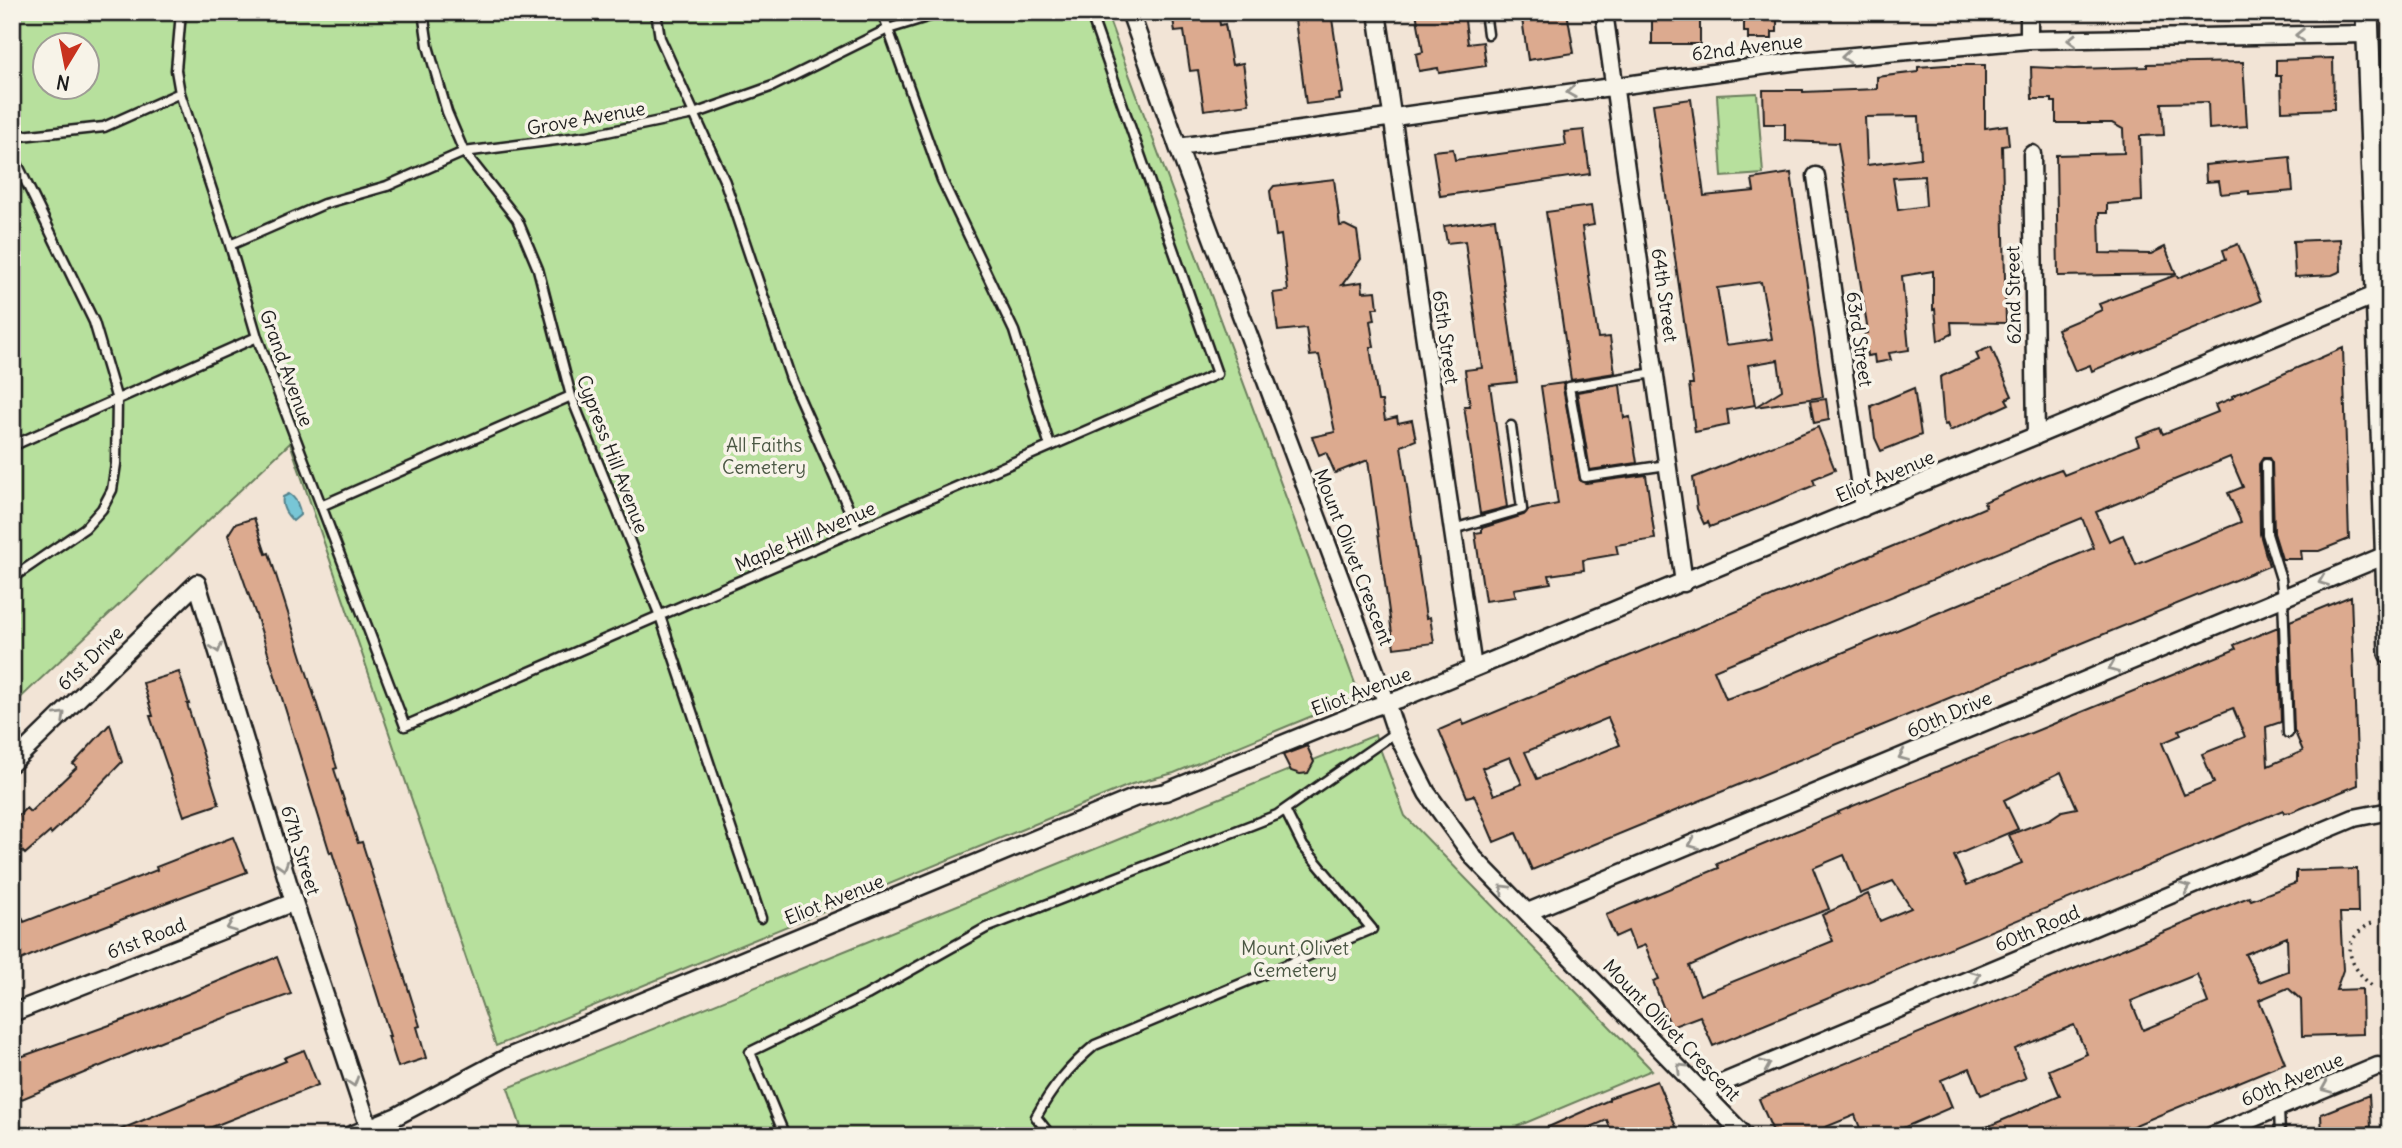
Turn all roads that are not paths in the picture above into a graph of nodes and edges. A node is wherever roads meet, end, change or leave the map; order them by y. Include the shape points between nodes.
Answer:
1 (181, 12) edge
2 (423, 12) edge
3 (656, 12) edge
4 (882, 12) edge
5 (943, 12) edge
6 (1090, 12) edge
7 (1130, 12) edge
8 (1377, 12) edge
9 (1485, 12) edge
10 (1604, 12) edge
11 (2029, 12) edge
12 (2367, 12) edge
13 (888, 29) junction
14 (1488, 34) dead end
15 (2368, 34) junction
16 (2029, 40) junction
17 (1614, 86) junction
18 (180, 93) junction
19 (694, 114) junction
20 (1392, 117) junction
21 (12, 136) edge
22 (1178, 147) junction
23 (464, 152) junction
24 (12, 153) edge
25 (2032, 154) dead end
26 (1816, 176) dead end
27 (230, 245) junction
28 (2384, 292) edge
29 (257, 337) junction
30 (1654, 373) junction
31 (571, 396) junction
32 (117, 400) junction
33 (1511, 426) dead end
34 (2036, 436) junction
35 (12, 446) edge
36 (1050, 446) junction
37 (2266, 464) dead end
38 (1667, 465) junction
39 (321, 506) junction
40 (1863, 508) junction
41 (1453, 529) junction
42 (858, 530) junction
43 (2386, 555) junction
44 (12, 578) edge
45 (197, 583) joint
46 (1684, 583) junction
47 (2283, 597) junction
48 (660, 615) junction
49 (2389, 635) edge
50 (2390, 653) edge
51 (1473, 668) junction
52 (1387, 704) junction
53 (405, 726) joint
54 (1396, 732) junction
55 (2288, 733) dead end
56 (12, 764) edge
57 (1285, 810) junction
58 (2390, 810) edge
59 (295, 902) junction
60 (1528, 912) junction
61 (761, 918) dead end
62 (12, 1013) edge
63 (2390, 1070) edge
64 (1703, 1091) junction
65 (2279, 1108) junction
66 (369, 1128) junction
67 (349, 1136) edge
68 (785, 1136) edge
69 (1051, 1136) edge
70 (1745, 1136) edge
71 (2211, 1136) edge
72 (2280, 1136) edge

1 - 18 lane, Grand Avenue via 176,70
2 - 23 lane, Cypress Hill Avenue via 435,72
3 - 19 lane via 660,38
4 - 13 lane
5 - 13 lane, Grove Avenue
6 - 36 lane, Maple Hill Avenue via 1217,374
7 - 22 street, Mount Olivet Crescent
8 - 20 street, 65th Street
9 - 14 lane
10 - 17 street, 64th Street
11 - 16 street
12 - 15 main road
13 - 19 lane, Grove Avenue via 773,86
13 - 36 lane via 942,180 1014,331
15 -> 16 street, 62nd Avenue
15 - 28 main road
16 -> 17 street, 62nd Avenue via 1799,61
17 -> 20 street, 62nd Avenue
17 - 30 street, 64th Street
18 - 21 lane via 104,127
18 - 27 lane, Grand Avenue
19 - 23 lane, Grove Avenue via 587,136
19 - 42 lane via 725,182 791,379
20 - 22 street, 62nd Avenue
20 - 41 street, 65th Street
22 - 52 street, Mount Olivet Crescent
23 - 27 lane, Grove Avenue
23 - 31 lane, Cypress Hill Avenue via 517,219 538,269
24 - 32 lane via 94,323
25 - 34 street, 62nd Street
26 - 40 street, 63rd Street
27 - 29 lane, Grand Avenue
28 - 34 street, Eliot Avenue
28 - 43 main road
29 - 32 lane
29 - 39 lane, Grand Avenue
30 - 38 street, 64th Street
30 - 38 lane via 1569,387 1584,477
31 - 39 lane
31 - 48 lane, Cypress Hill Avenue
32 - 35 lane
32 - 44 lane via 116,464 112,490 102,509 85,528
33 - 41 lane via 1522,509
34 - 40 street, Eliot Avenue
36 - 42 lane, Maple Hill Avenue
37 - 47 lane via 2267,534
38 - 46 street, 64th Street
39 - 53 lane, Grand Avenue
40 - 46 street, Eliot Avenue
41 - 51 street, 65th Street
42 - 48 lane, Maple Hill Avenue
43 -> 47 street, 60th Drive
43 - 49 main road
56 -> 45 street, 61st Drive
45 -> 59 street, 67th Street
46 - 51 street, Eliot Avenue
47 - 55 lane
47 -> 60 street, 60th Drive
48 - 53 lane, Maple Hill Avenue
48 - 61 lane, Cypress Hill Avenue
49 - 50 main road
51 - 52 street, Eliot Avenue
52 - 54 street, Mount Olivet Crescent
52 - 66 street, Eliot Avenue via 1165,792 1134,798 506,1058
54 - 57 lane
60 -> 54 street, Mount Olivet Crescent via 1474,858 1445,820
57 - 68 lane via 986,928 867,995 750,1052
57 - 69 lane via 1303,846 1372,929 1096,1045 1051,1090 1036,1117
64 -> 58 street, 60th Road via 2354,818
59 -> 62 street, 61st Road
59 -> 66 street, 67th Street
64 -> 60 street, Mount Olivet Crescent
63 -> 65 street, 60th Avenue via 2378,1066
64 - 70 street, Mount Olivet Crescent
65 - 71 street, 60th Avenue
65 - 72 lane
66 - 67 street, Eliot Avenue

